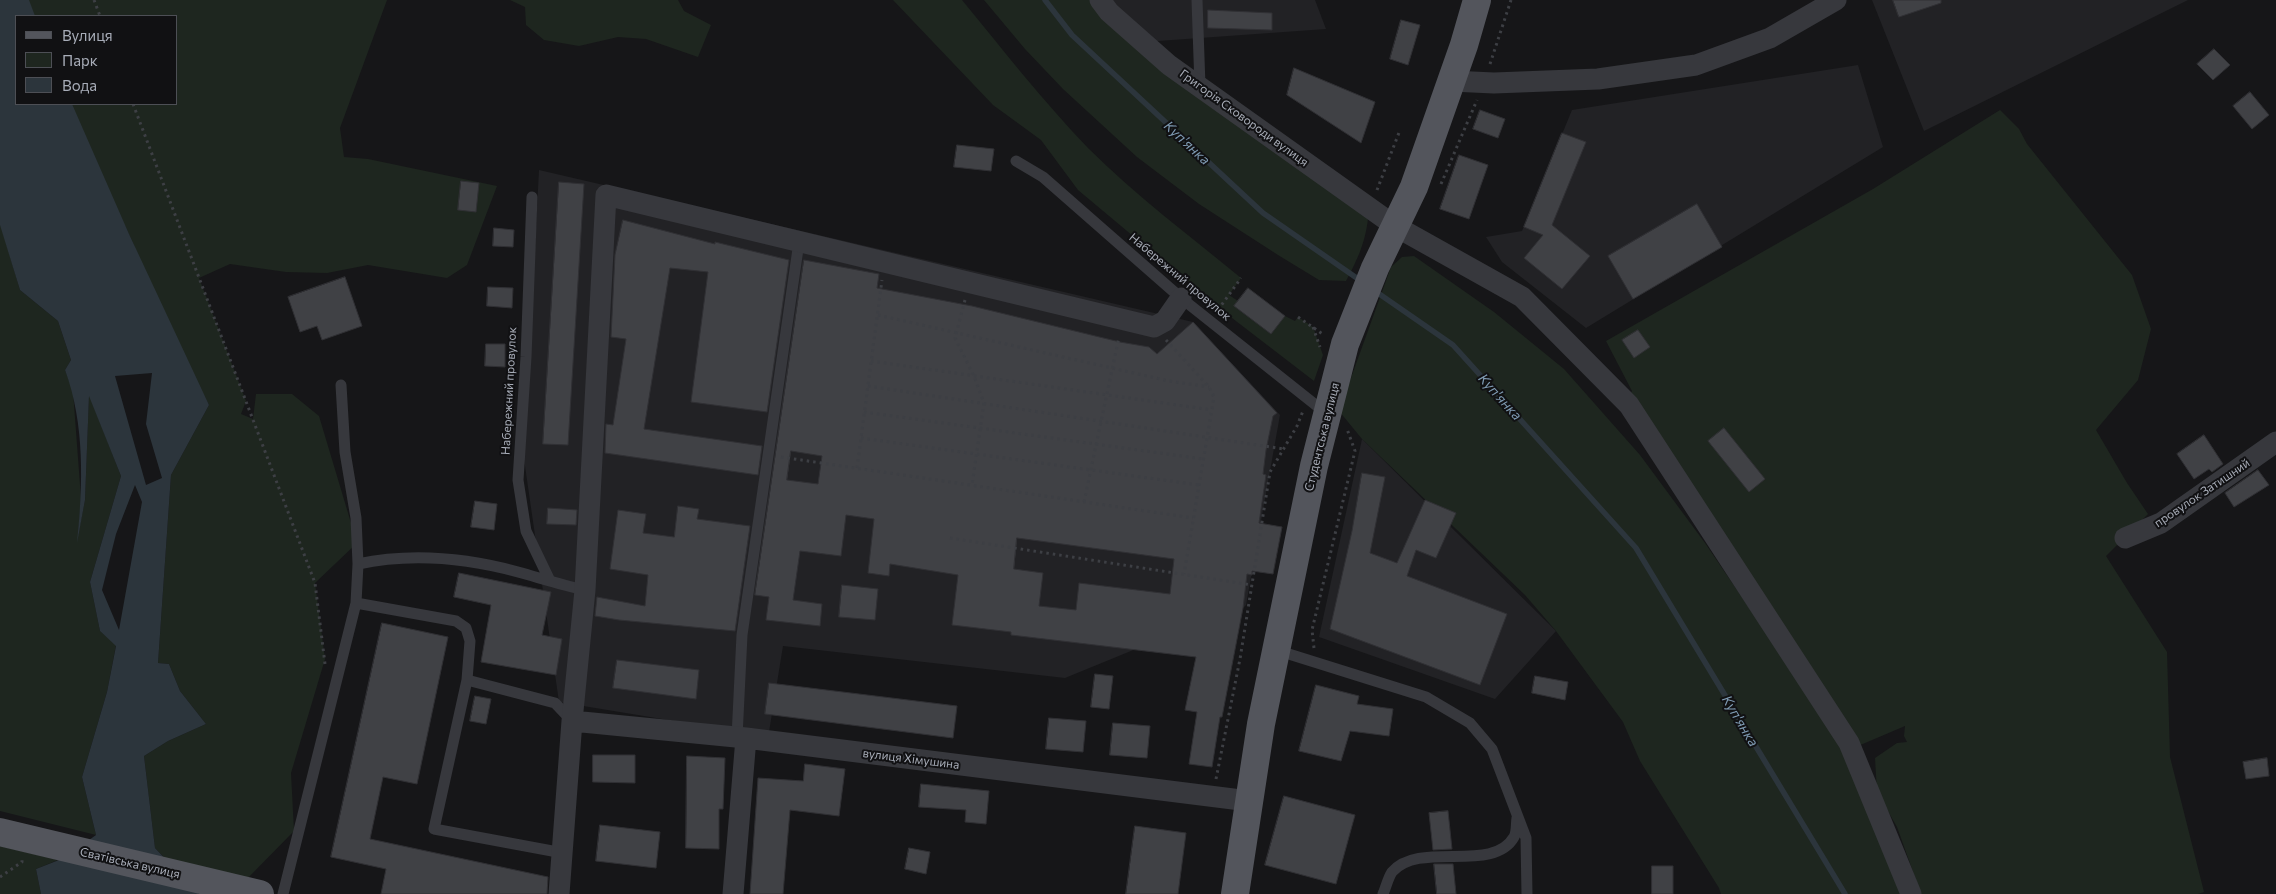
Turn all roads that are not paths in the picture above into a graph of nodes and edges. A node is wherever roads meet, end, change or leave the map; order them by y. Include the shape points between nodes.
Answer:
1 (1100, 0) edge
2 (1197, 0) edge
3 (1477, 0) edge
4 (1836, 0) edge
5 (1451, 81) junction
6 (1200, 86) junction
7 (1016, 161) dead end
8 (532, 197) dead end
9 (1395, 226) junction
10 (799, 242) junction
11 (1181, 298) junction
12 (340, 385) dead end
13 (1327, 413) junction
14 (2276, 442) edge
15 (2125, 538) dead end
16 (358, 564) junction
17 (550, 581) junction
18 (584, 590) junction
19 (356, 603) junction
20 (1276, 650) junction
21 (467, 680) junction
22 (572, 720) junction
23 (741, 738) junction
24 (1249, 801) junction
25 (1517, 814) junction
26 (0, 832) edge
27 (563, 853) junction
28 (251, 891) edge
29 (283, 894) edge
30 (559, 894) edge
31 (733, 894) edge
32 (1235, 894) edge
33 (1383, 894) edge
34 (1527, 894) edge
35 (1911, 894) edge

1 - 6 street, Григорія Сковороди вулиця via 1109,12 1169,65
2 - 6 lane
3 - 5 main road, Студентська вулиця
4 - 5 street via 1770,38 1696,65 1598,79 1494,83
5 - 9 main road, Студентська вулиця via 1414,187
6 - 9 street, Григорія Сковороди вулиця
7 - 11 lane, Набережний провулок via 1043,176
8 - 17 lane, Набережний провулок via 518,480 526,531
9 - 13 main road, Студентська вулиця via 1345,344
9 - 35 street, Григорія Сковороди вулиця via 1522,297 1629,404 1849,743
10 - 11 street via 1154,327 1165,321
10 - 18 street via 606,195
10 - 23 lane via 742,635
11 - 13 lane, Набережний провулок
12 - 16 lane via 345,452 356,518
13 - 20 main road, Студентська вулиця
14 - 15 street, провулок Затишний via 2161,522
16 - 17 lane via 386,558 467,562
16 - 19 lane
17 - 18 lane
18 - 22 street
19 - 21 lane via 456,621 466,628 470,640
19 - 29 lane
20 - 24 main road, Студентська вулиця
20 - 25 lane via 1426,696 1470,723 1492,749
21 - 22 lane via 555,703
21 - 27 lane via 434,829
22 - 23 street, вулиця Хімушина
22 - 27 street
23 - 24 street, вулиця Хімушина
23 - 31 street
24 - 32 main road, Студентська вулиця
25 - 33 lane via 1515,835 1506,848 1494,853 1421,859 1402,864 1391,874
25 - 34 lane via 1526,838
26 - 28 main road, Сватівська вулиця
27 - 30 street

